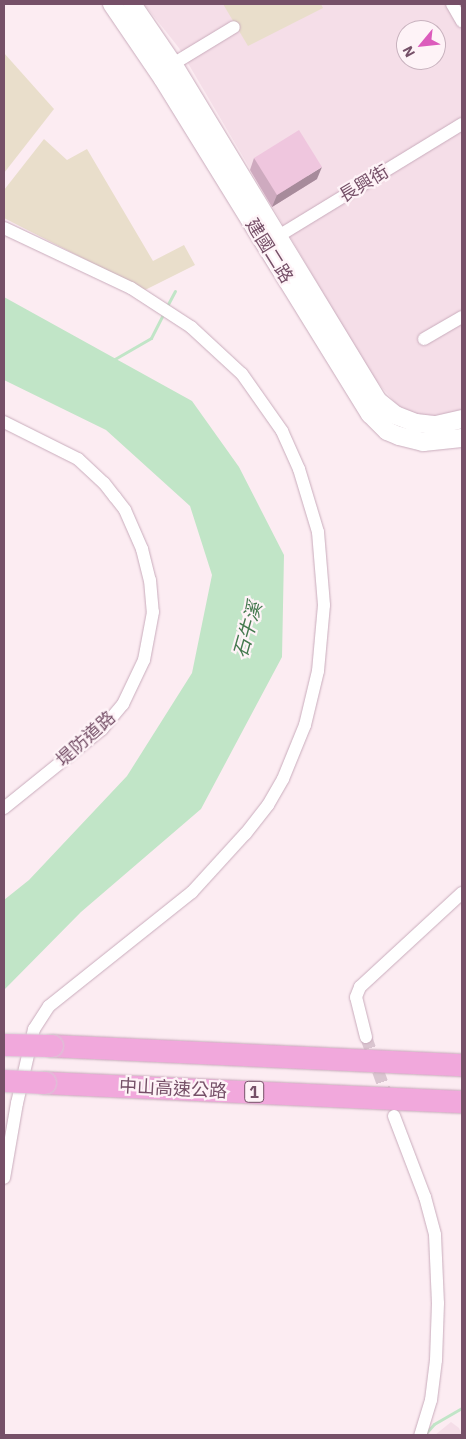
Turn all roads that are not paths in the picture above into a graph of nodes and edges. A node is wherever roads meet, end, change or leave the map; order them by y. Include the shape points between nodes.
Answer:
1 (112, 4) edge
2 (132, 4) edge
3 (452, 4) edge
4 (462, 21) edge
5 (234, 27) dead end
6 (168, 72) junction
7 (462, 124) edge
8 (4, 228) edge
9 (272, 240) junction
10 (462, 317) edge
11 (424, 340) dead end
12 (462, 419) edge
13 (4, 422) edge
14 (462, 438) edge
15 (4, 808) edge
16 (462, 893) edge
17 (366, 1037) tunnel mouth
18 (4, 1045) edge
19 (462, 1065) edge
20 (4, 1082) edge
21 (462, 1102) edge
22 (394, 1116) tunnel mouth
23 (4, 1178) edge
24 (420, 1435) edge

1 - 6 street, 建國二路
2 - 6 street, 建國二路
3 - 4 street
5 - 6 street
6 - 9 street, 建國二路
7 - 9 street, 長興街
8 - 23 street via 131,288 191,327 242,374 282,431 298,469 318,532 324,605 318,670 305,725 283,779 245,834 192,892 48,1006 34,1029
9 - 12 street, 建國二路 via 378,401 395,415 416,423 436,425
9 - 14 street, 建國二路 via 356,394 378,423 399,436 418,441
10 - 11 street
13 - 15 street, 堤防道路 via 78,459 115,497 125,510 142,549 150,580 153,612 144,660 123,704 102,729
16 - 17 street via 360,987 356,997
18 - 19 highway, 1, bridge
20 - 21 highway, 中山高速公路 / 1, bridge
22 - 24 street via 425,1198 435,1235 436,1360 431,1400

